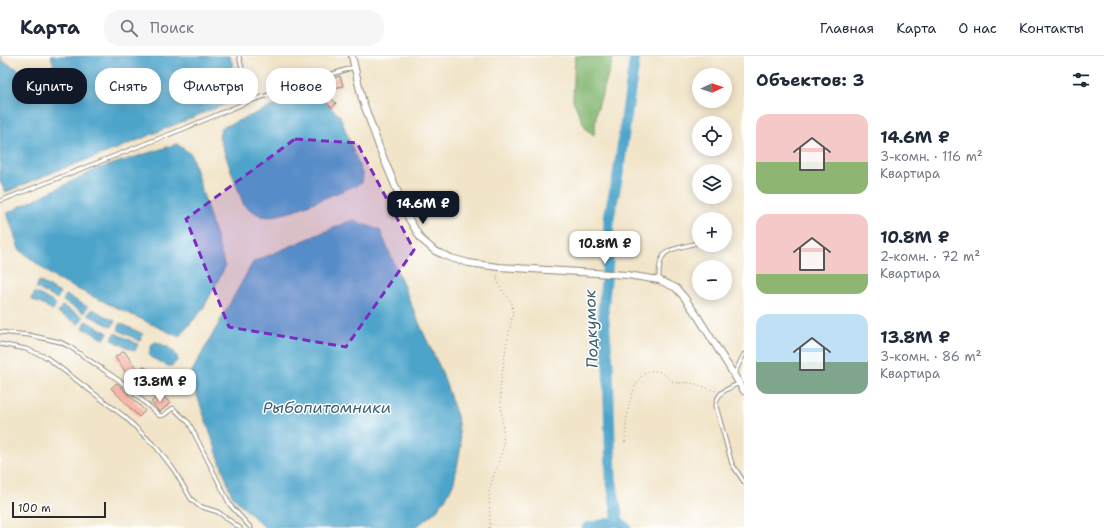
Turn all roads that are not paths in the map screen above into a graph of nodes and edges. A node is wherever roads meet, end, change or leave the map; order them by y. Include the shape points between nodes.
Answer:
1 (239, 56) edge
2 (352, 56) edge
3 (354, 67) junction
4 (242, 68) edge
5 (258, 97) edge
6 (241, 104) edge
7 (0, 201) edge
8 (692, 244) edge
9 (659, 280) junction
10 (0, 332) edge
11 (0, 344) edge
12 (744, 354) edge
13 (734, 374) junction
14 (739, 383) junction
15 (744, 391) edge
16 (744, 482) edge
17 (240, 528) edge
18 (251, 528) edge

1 - 4 lane
2 - 3 street
3 - 5 lane
3 - 9 street via 362,99 381,152 409,219 421,239 435,251 469,263 498,267 627,275
6 - 7 lane
8 - 9 lane via 669,251 662,257
9 - 13 street via 676,288 684,297
10 - 18 lane via 60,342 120,381 160,416 173,408 189,424 230,505
11 - 17 lane via 26,349 46,357 125,417 157,448 191,499 199,506 218,512
12 - 13 lane
13 - 14 street
14 - 15 street
14 - 16 lane via 720,393 716,398 716,406 732,464

